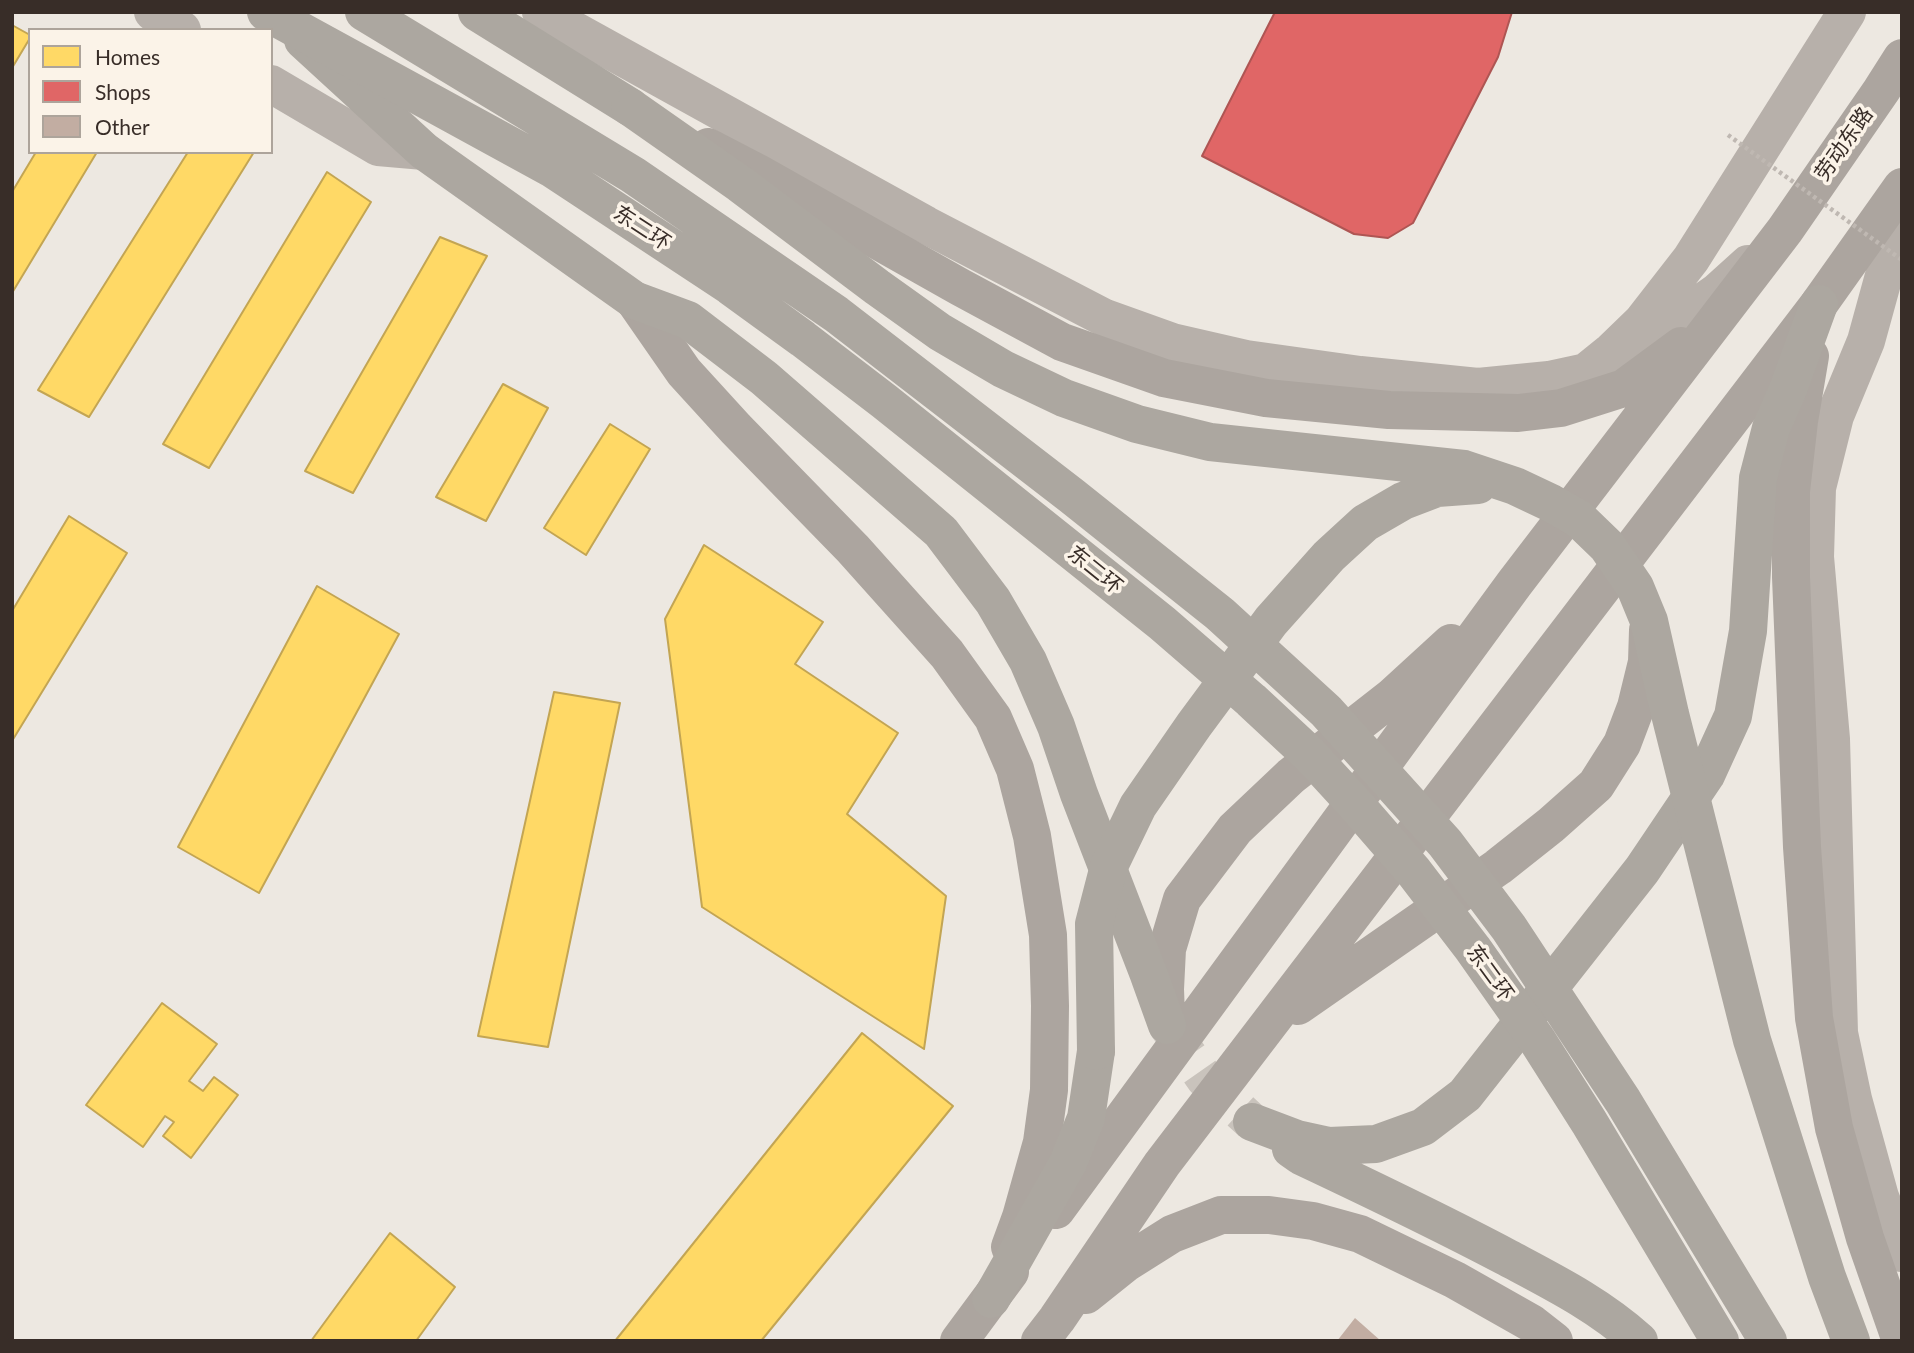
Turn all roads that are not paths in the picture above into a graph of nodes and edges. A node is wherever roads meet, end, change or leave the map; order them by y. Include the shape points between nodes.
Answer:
1 (153, 12) edge
2 (364, 12) edge
3 (477, 12) edge
4 (541, 12) edge
5 (1847, 12) edge
6 (276, 18) edge
7 (179, 28) edge
8 (1902, 58) edge
9 (273, 84) edge
10 (630, 107) junction
11 (424, 151) junction
12 (1902, 187) edge
13 (1902, 210) edge
14 (1785, 230) junction
15 (634, 300) junction
16 (1819, 304) junction
17 (1586, 372) junction
18 (1515, 486) junction
19 (1514, 584) junction
20 (1649, 621) junction
21 (1167, 1025) joint
22 (1267, 1028) junction
23 (1902, 1253) edge
24 (991, 1298) junction
25 (1049, 1330) edge
26 (959, 1341) edge
27 (1554, 1341) edge
28 (1639, 1341) edge
29 (1720, 1341) edge
30 (1768, 1341) edge
31 (1851, 1341) edge
32 (1900, 1341) edge

1 - 7 street
2 - 30 highway, 东二环, bridge via 633,175 836,314 1220,614 1326,711 1445,842 1509,928 1623,1101
3 - 10 highway
4 - 17 street via 995,262 1105,318 1172,342 1247,359 1478,387
5 - 17 street via 1690,259 1642,322
6 - 11 highway, bridge
6 - 29 highway, 东二环, bridge via 551,169 730,286 884,401 1251,700 1355,803 1473,949 1574,1098
8 - 14 main road, 劳动东路
9 - 11 street via 378,147
10 - 14 main road, bridge via 1062,342 1164,378 1266,398 1389,410 1518,413 1561,408 1624,388 1685,343
10 - 18 highway, bridge via 940,332 1064,398 1137,424 1210,442 1464,470
11 - 15 highway
12 - 16 main road
13 - 23 street via 1866,341 1835,416 1817,488 1815,557 1832,739 1839,1033 1880,1197
14 - 17 street via 1717,292 1670,327 1631,352
14 - 19 main road
15 - 21 highway via 688,320 764,378 941,532 993,601 1028,661 1056,726
15 - 24 main road via 684,372 947,654 993,718 1015,769 1032,836 1048,934 1049,1090 1042,1142
16 - 22 main road
16 - 28 highway via 1771,428 1758,478 1748,631 1733,716 1706,775 1642,870 1465,1095 1423,1127 1376,1144 1329,1146 1252,1122 1301,1156 1580,1296
16 - 32 main road via 1791,491 1802,848 1814,1018 1834,1128
18 - 20 highway, bridge via 1579,519 1607,546 1635,587
18 - 24 highway, bridge via 1437,488 1403,500 1365,523 1271,621 1138,806 1109,866 1094,924 1096,1051 1086,1118 1068,1163
19 - 21 main road via 1392,697 1291,776 1235,829 1182,899 1167,949
19 - 24 main road
20 - 22 main road, bridge via 1647,662 1636,707 1622,744 1595,785 1497,867
20 - 31 highway, bridge via 1752,1040 1826,1277
22 - 25 main road via 1162,1164
24 - 26 main road
25 - 27 main road via 1126,1263 1171,1234 1221,1215 1269,1215 1360,1234 1455,1280

